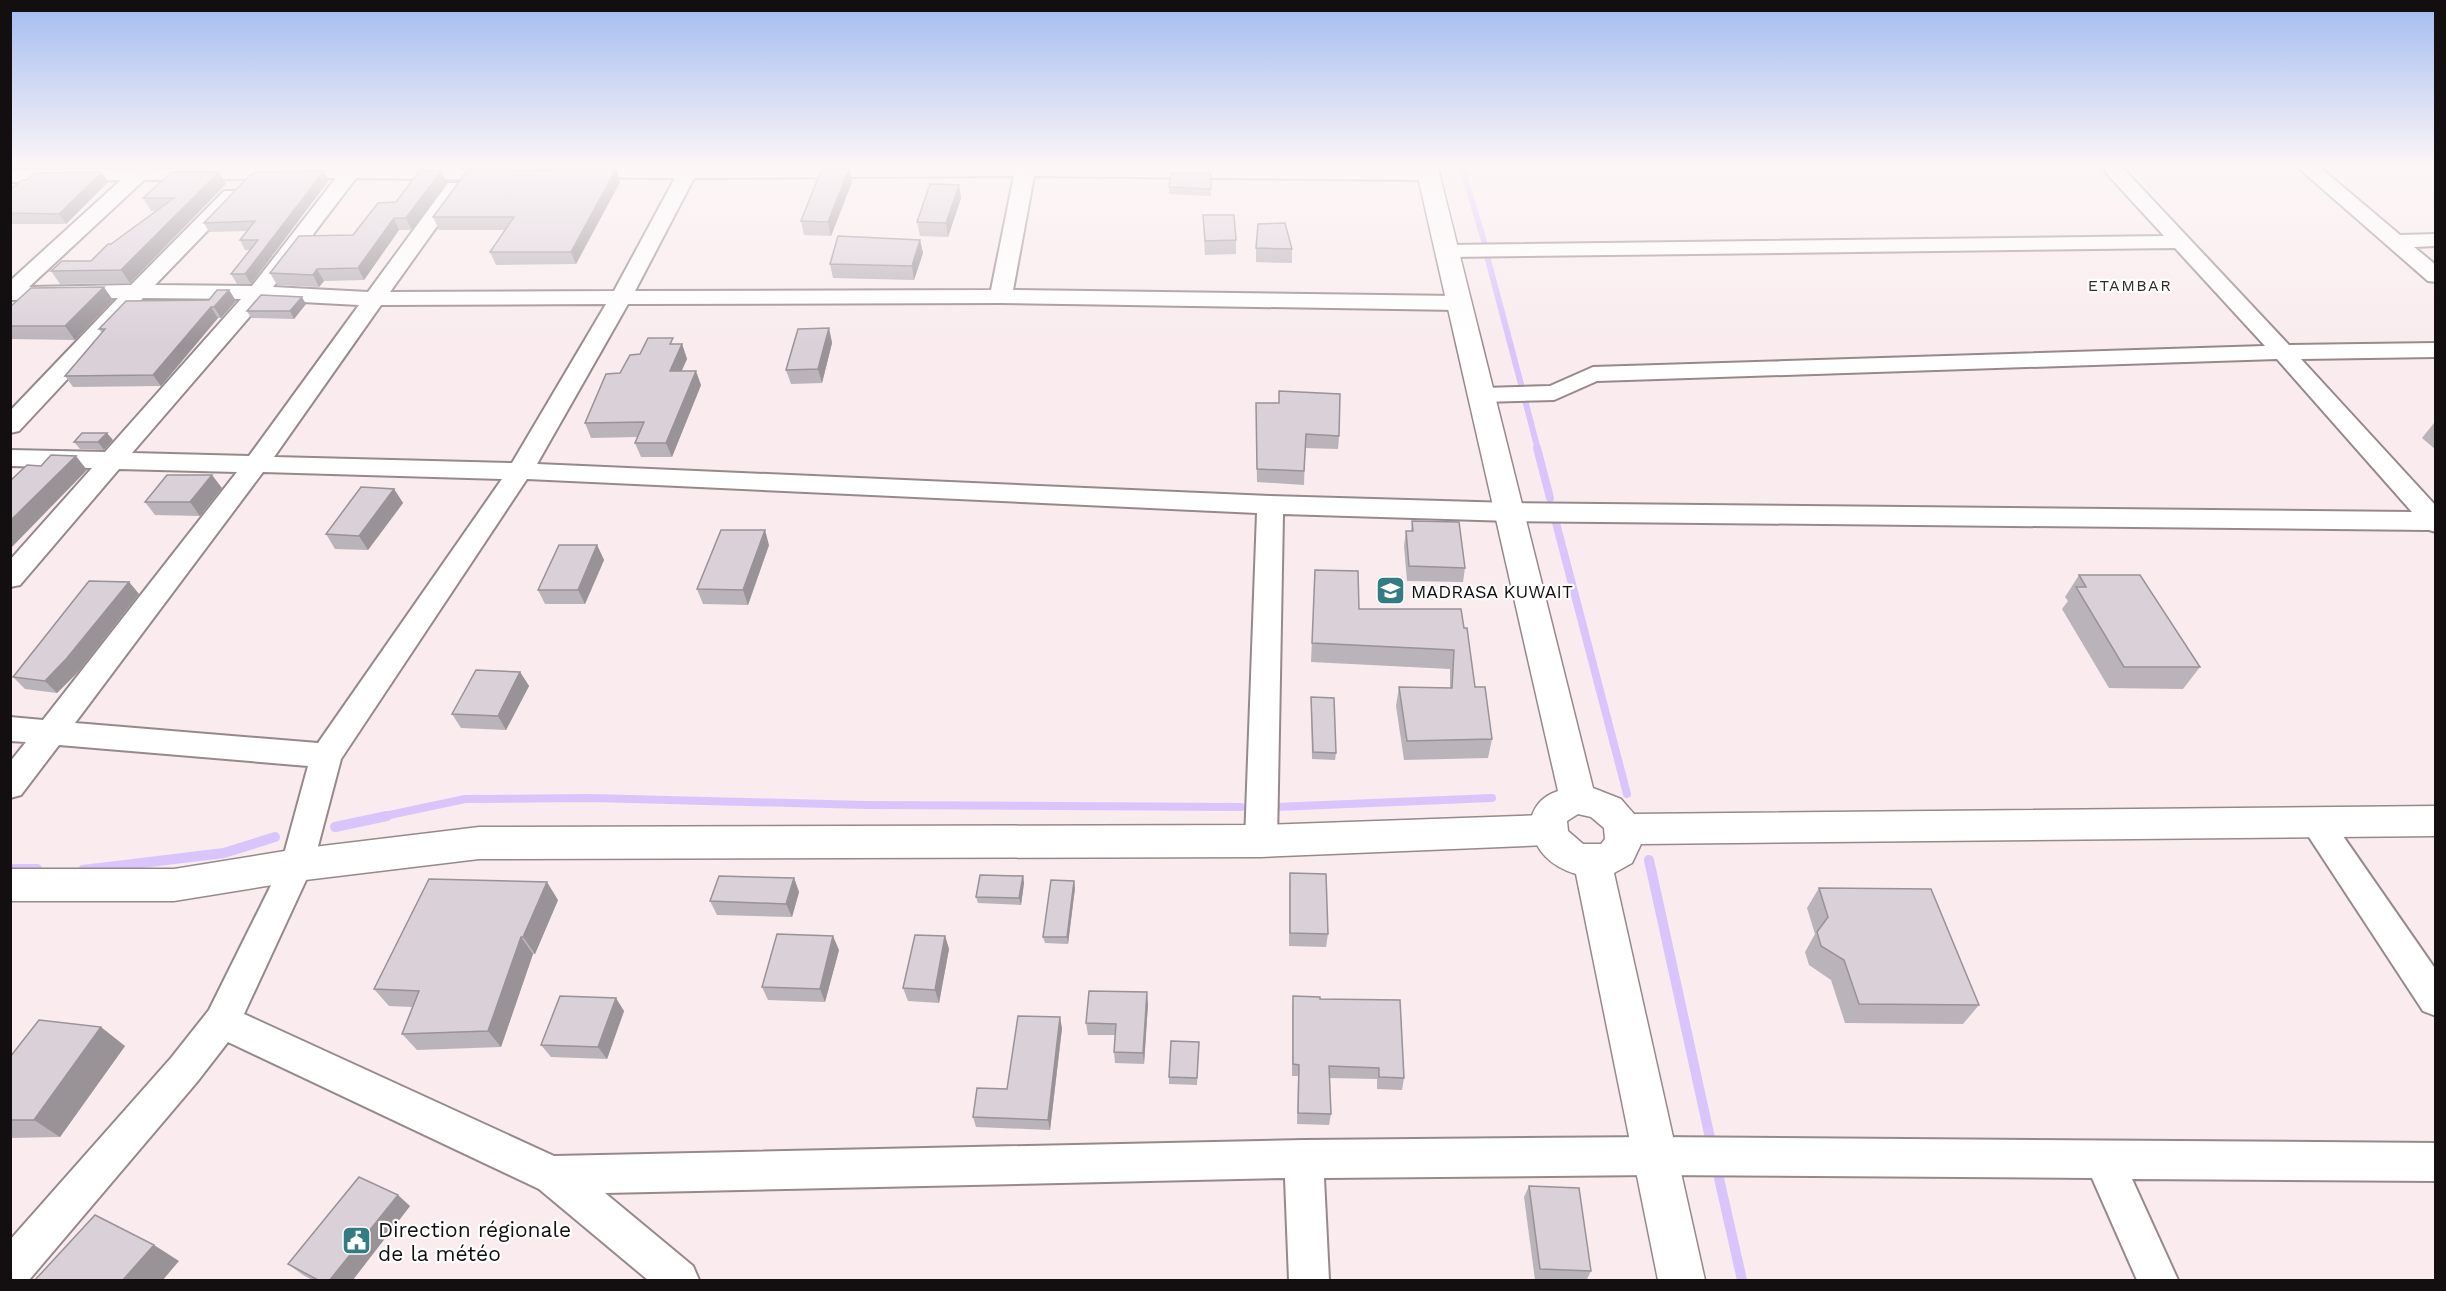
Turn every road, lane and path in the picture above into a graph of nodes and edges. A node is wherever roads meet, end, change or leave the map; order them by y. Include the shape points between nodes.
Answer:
1 (84, 224) edge
2 (202, 224) edge
3 (311, 224) edge
4 (429, 224) edge
5 (660, 224) edge
6 (1014, 224) edge
7 (1441, 224) edge
8 (2164, 224) edge
9 (2374, 224) edge
10 (2436, 240) edge
11 (2394, 241) junction
12 (2180, 242) junction
13 (1448, 251) junction
14 (2436, 276) edge
15 (137, 291) junction
16 (10, 293) edge
17 (258, 293) junction
18 (622, 296) junction
19 (1000, 296) junction
20 (376, 299) junction
21 (1458, 303) junction
22 (2436, 350) edge
23 (2283, 352) junction
24 (1483, 395) junction
25 (10, 426) edge
26 (10, 458) edge
27 (111, 460) junction
28 (256, 464) junction
29 (520, 471) junction
30 (1270, 505) junction
31 (1511, 512) junction
32 (2434, 522) edge
33 (10, 578) edge
34 (10, 729) edge
35 (50, 733) junction
36 (326, 756) junction
37 (10, 786) edge
38 (1578, 799) junction
39 (2436, 821) edge
40 (2316, 822) junction
41 (1623, 829) junction
42 (1547, 830) junction
43 (1262, 841) junction
44 (1593, 862) junction
45 (297, 865) junction
46 (10, 885) edge
47 (2436, 1000) edge
48 (222, 1022) junction
49 (1654, 1156) junction
50 (1304, 1159) junction
51 (2103, 1159) junction
52 (2436, 1162) edge
53 (553, 1175) junction
54 (10, 1271) edge
55 (678, 1281) edge
56 (1310, 1281) edge
57 (1681, 1281) edge
58 (2158, 1281) edge

1 - 16 street
2 - 15 street
3 - 17 street
4 - 20 street
5 - 18 street
6 - 19 street
7 - 13 street
8 - 12 street
9 - 11 street
10 - 11 street
11 - 14 street
12 - 13 street
12 - 23 street
13 - 21 street
15 - 16 street
15 - 17 street
15 - 25 street
17 - 20 street
17 - 27 street
18 - 19 street
18 - 20 street
18 - 29 street
19 - 21 street
20 - 28 street
21 - 24 street
22 - 23 street
23 - 24 street via 1593,374 1554,393
23 - 32 street
24 - 31 street
26 - 27 street
27 - 28 street
27 - 33 street
28 - 29 street
28 - 35 street
29 - 30 street
29 - 36 street
30 - 31 street
30 - 43 street
31 - 32 street
31 - 38 street
34 - 35 street
35 - 36 street
35 - 37 street
36 - 45 street
38 - 41 street via 1598,803 1614,814
38 - 42 street via 1554,808
39 - 40 street
40 - 41 street
40 - 47 street
41 - 44 street via 1624,841 1618,852
42 - 43 street
42 - 44 street via 1563,853
43 - 45 street via 478,843
44 - 49 street
45 - 46 street via 174,885
45 - 48 street
48 - 53 street
48 - 54 street
49 - 50 street
49 - 51 street
49 - 57 street
50 - 53 street
50 - 56 street
51 - 52 street
51 - 58 street
53 - 55 street

